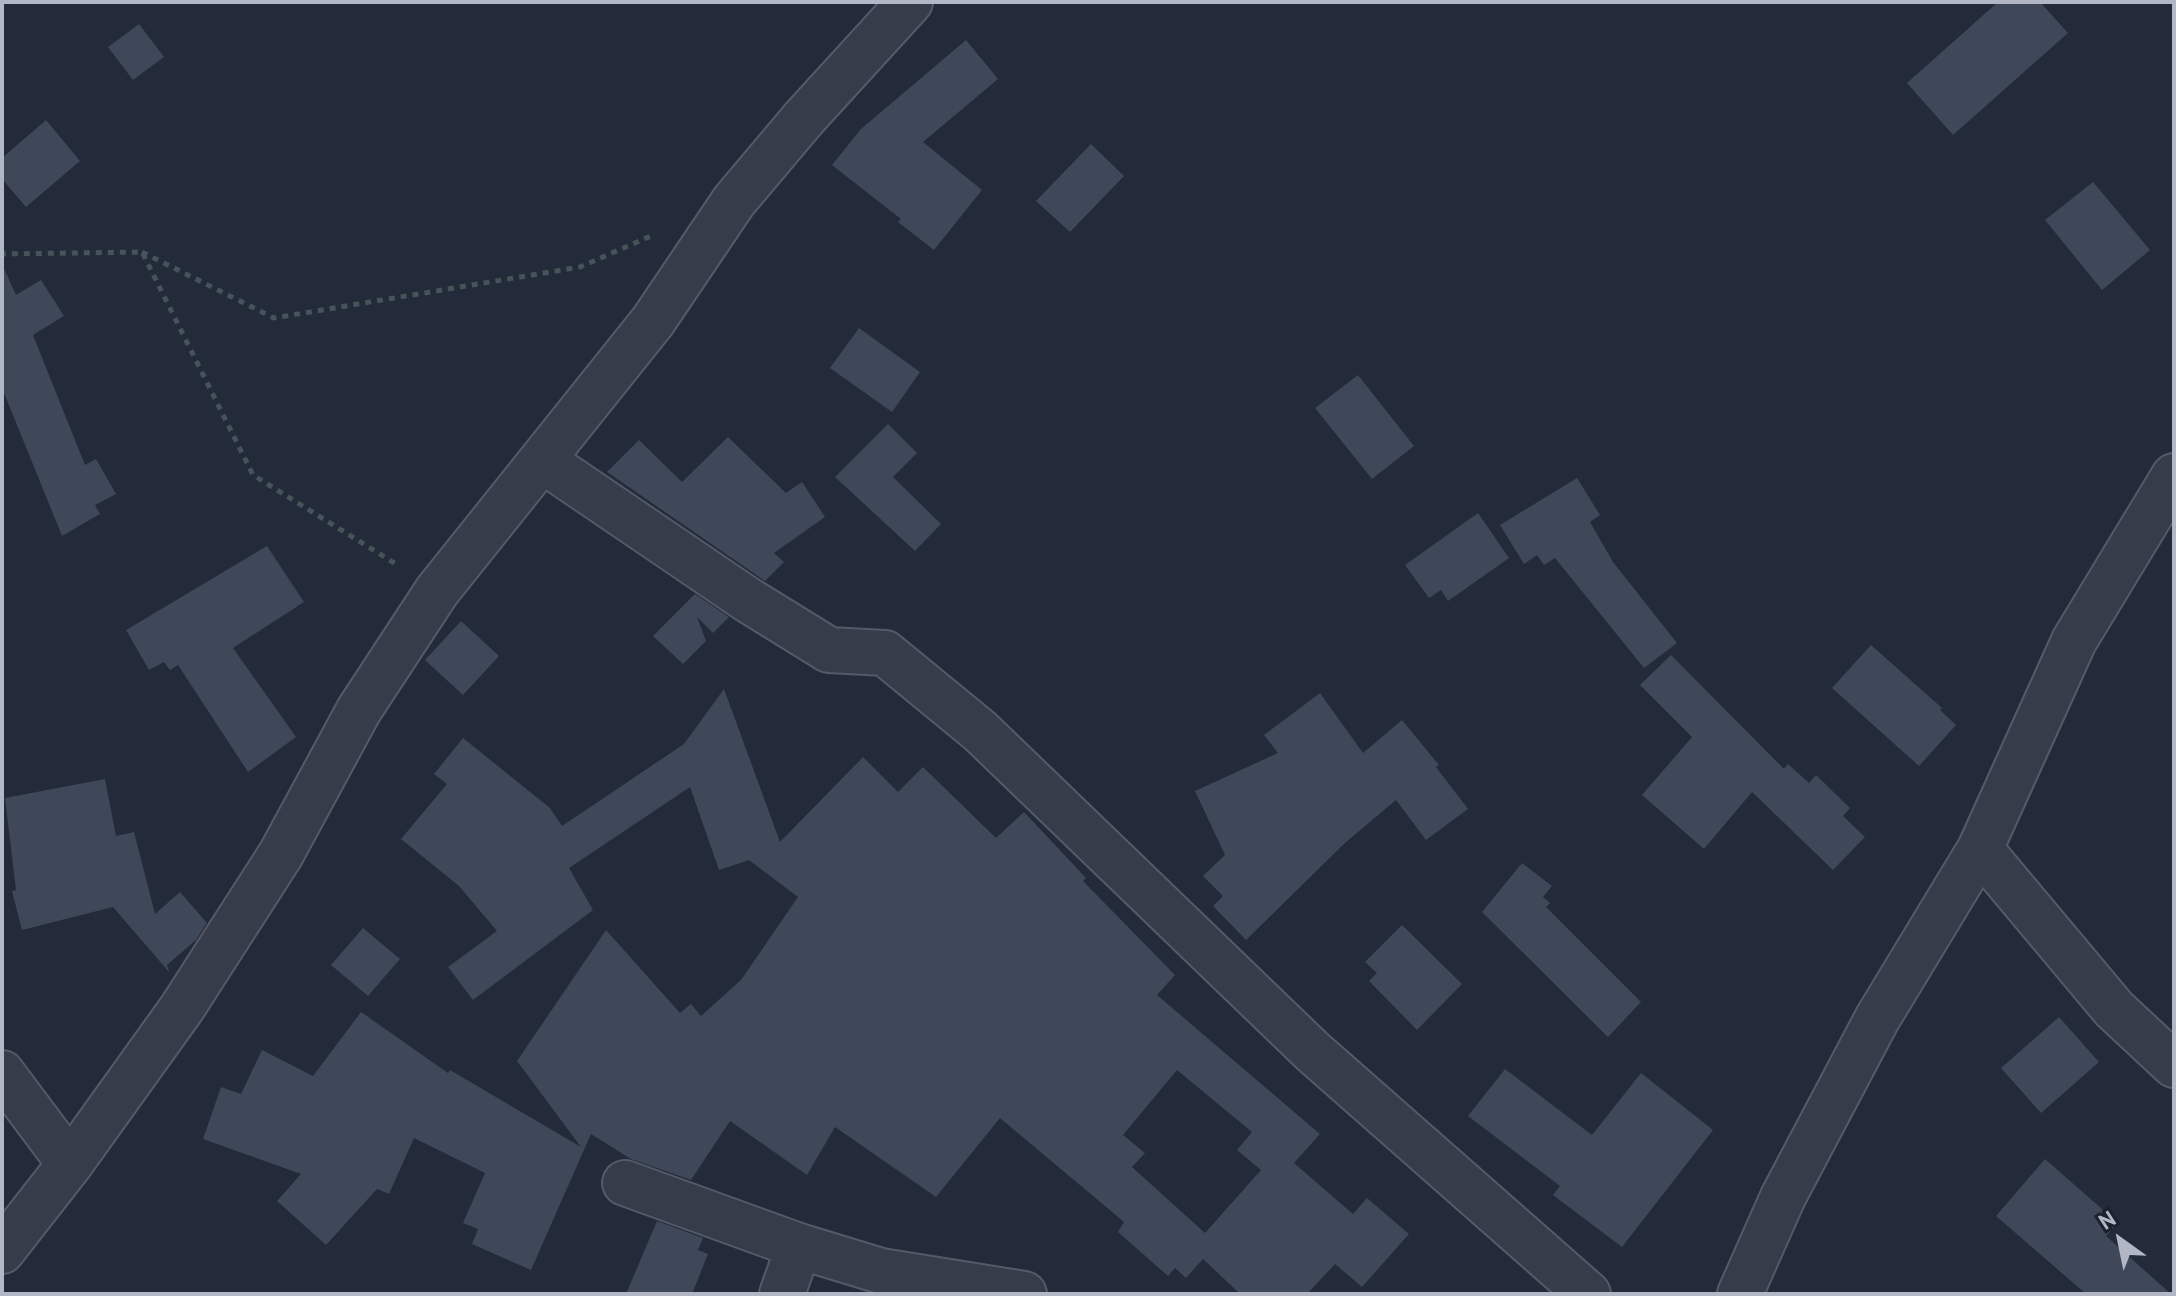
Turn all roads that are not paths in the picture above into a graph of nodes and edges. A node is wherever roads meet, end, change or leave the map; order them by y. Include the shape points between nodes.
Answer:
1 (910, 2) edge
2 (542, 460) junction
3 (2174, 476) edge
4 (1980, 849) junction
5 (2174, 1065) edge
6 (2, 1073) edge
7 (70, 1164) junction
8 (625, 1183) dead end
9 (799, 1246) junction
10 (2, 1251) edge
11 (782, 1294) edge
12 (1024, 1294) edge
13 (1588, 1294) edge
14 (1740, 1294) edge

1 - 2 street via 734,201 653,321
2 - 7 street via 437,591 359,710 281,854 182,1008
2 - 13 street via 829,650 885,653 980,731 1312,1051
3 - 4 street via 2074,641
4 - 5 street via 2114,1009
4 - 14 street via 1870,1033 1783,1197
6 - 7 street
7 - 10 street
8 - 9 street
9 - 11 street
9 - 12 street via 881,1271

